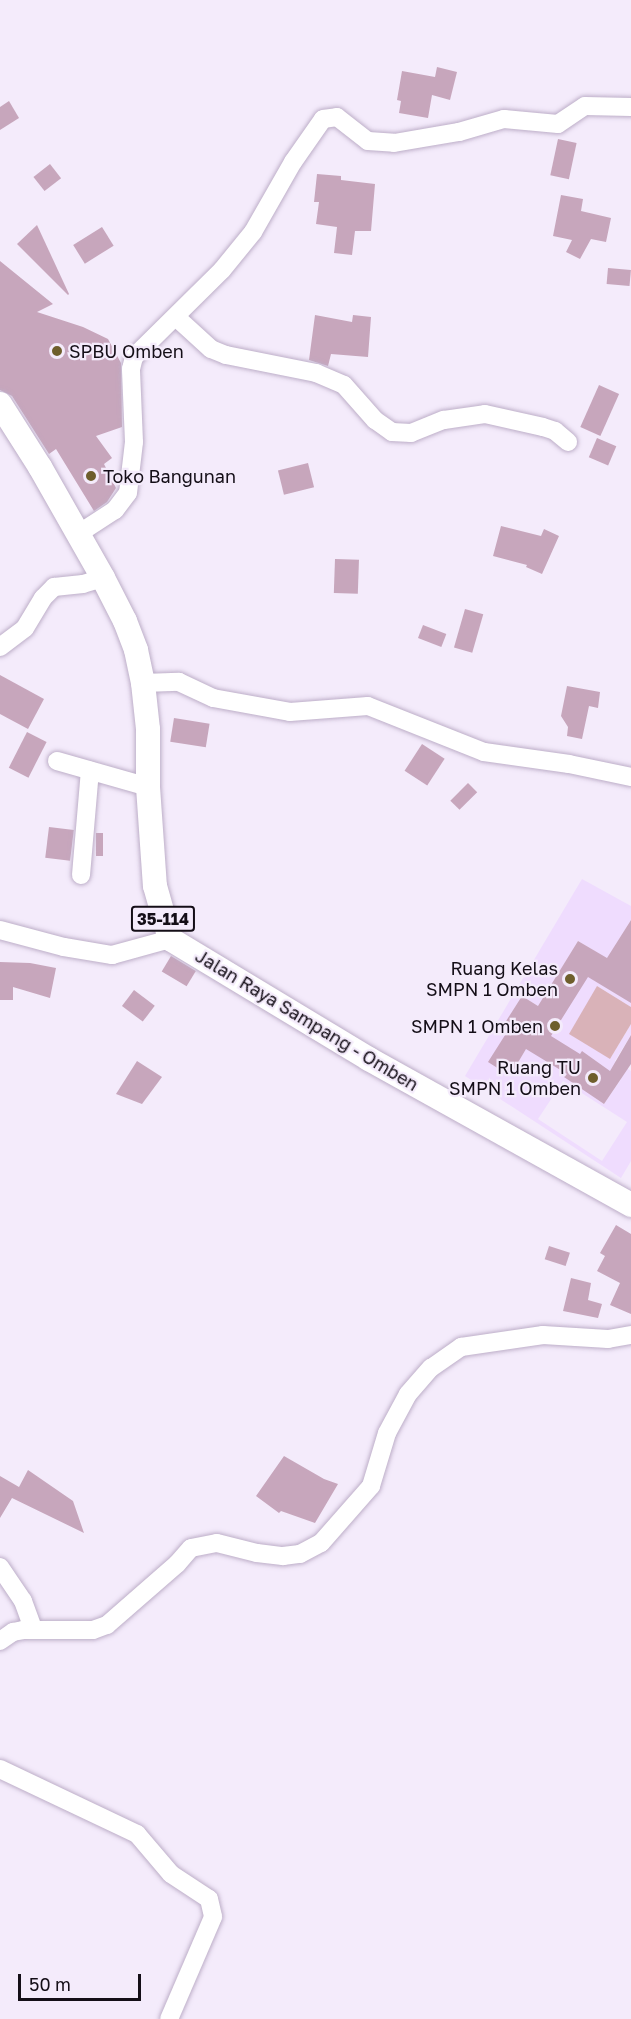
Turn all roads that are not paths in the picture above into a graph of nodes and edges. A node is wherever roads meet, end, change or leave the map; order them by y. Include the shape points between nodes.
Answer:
1 (631, 107) edge
2 (177, 318) junction
3 (0, 404) edge
4 (568, 442) dead end
5 (78, 534) junction
6 (103, 578) junction
7 (0, 647) edge
8 (143, 683) junction
9 (57, 761) dead end
10 (90, 770) junction
11 (631, 777) edge
12 (148, 787) junction
13 (81, 875) dead end
14 (0, 930) edge
15 (170, 939) junction
16 (631, 1205) edge
17 (631, 1335) edge
18 (0, 1567) edge
19 (33, 1629) junction
20 (0, 1641) edge
21 (0, 1769) edge
22 (169, 2019) edge

1 - 2 street via 585,106 558,124 504,118 459,132 394,143 368,141 337,117 323,119 253,232
2 - 4 street via 211,349 316,374 344,385 375,420 392,432 411,433 444,420 485,414 555,431
2 - 5 street via 134,357 134,442 128,493 115,510
3 - 5 main road, 35-114
5 - 6 main road, 35-114
6 - 7 street via 54,587 25,628
6 - 8 main road, 35-114 via 125,621
8 - 11 street via 179,682 213,698 290,712 368,706 484,752
8 - 12 main road, 35-114
9 - 10 street
10 - 12 street
10 - 13 street
12 - 15 main road, 35-114 via 155,886
14 - 15 street via 111,955
15 - 16 main road, Jalan Raya Sampang - Omben / 35-114 via 360,1053
17 - 19 street via 608,1339 543,1335 461,1347 431,1368 408,1394 387,1433 371,1486 321,1544 300,1554 283,1556 217,1543 191,1548 107,1625 93,1630
18 - 19 street via 23,1601
19 - 20 street via 13,1632
21 - 22 street via 137,1834 171,1874 209,1899 213,1917

